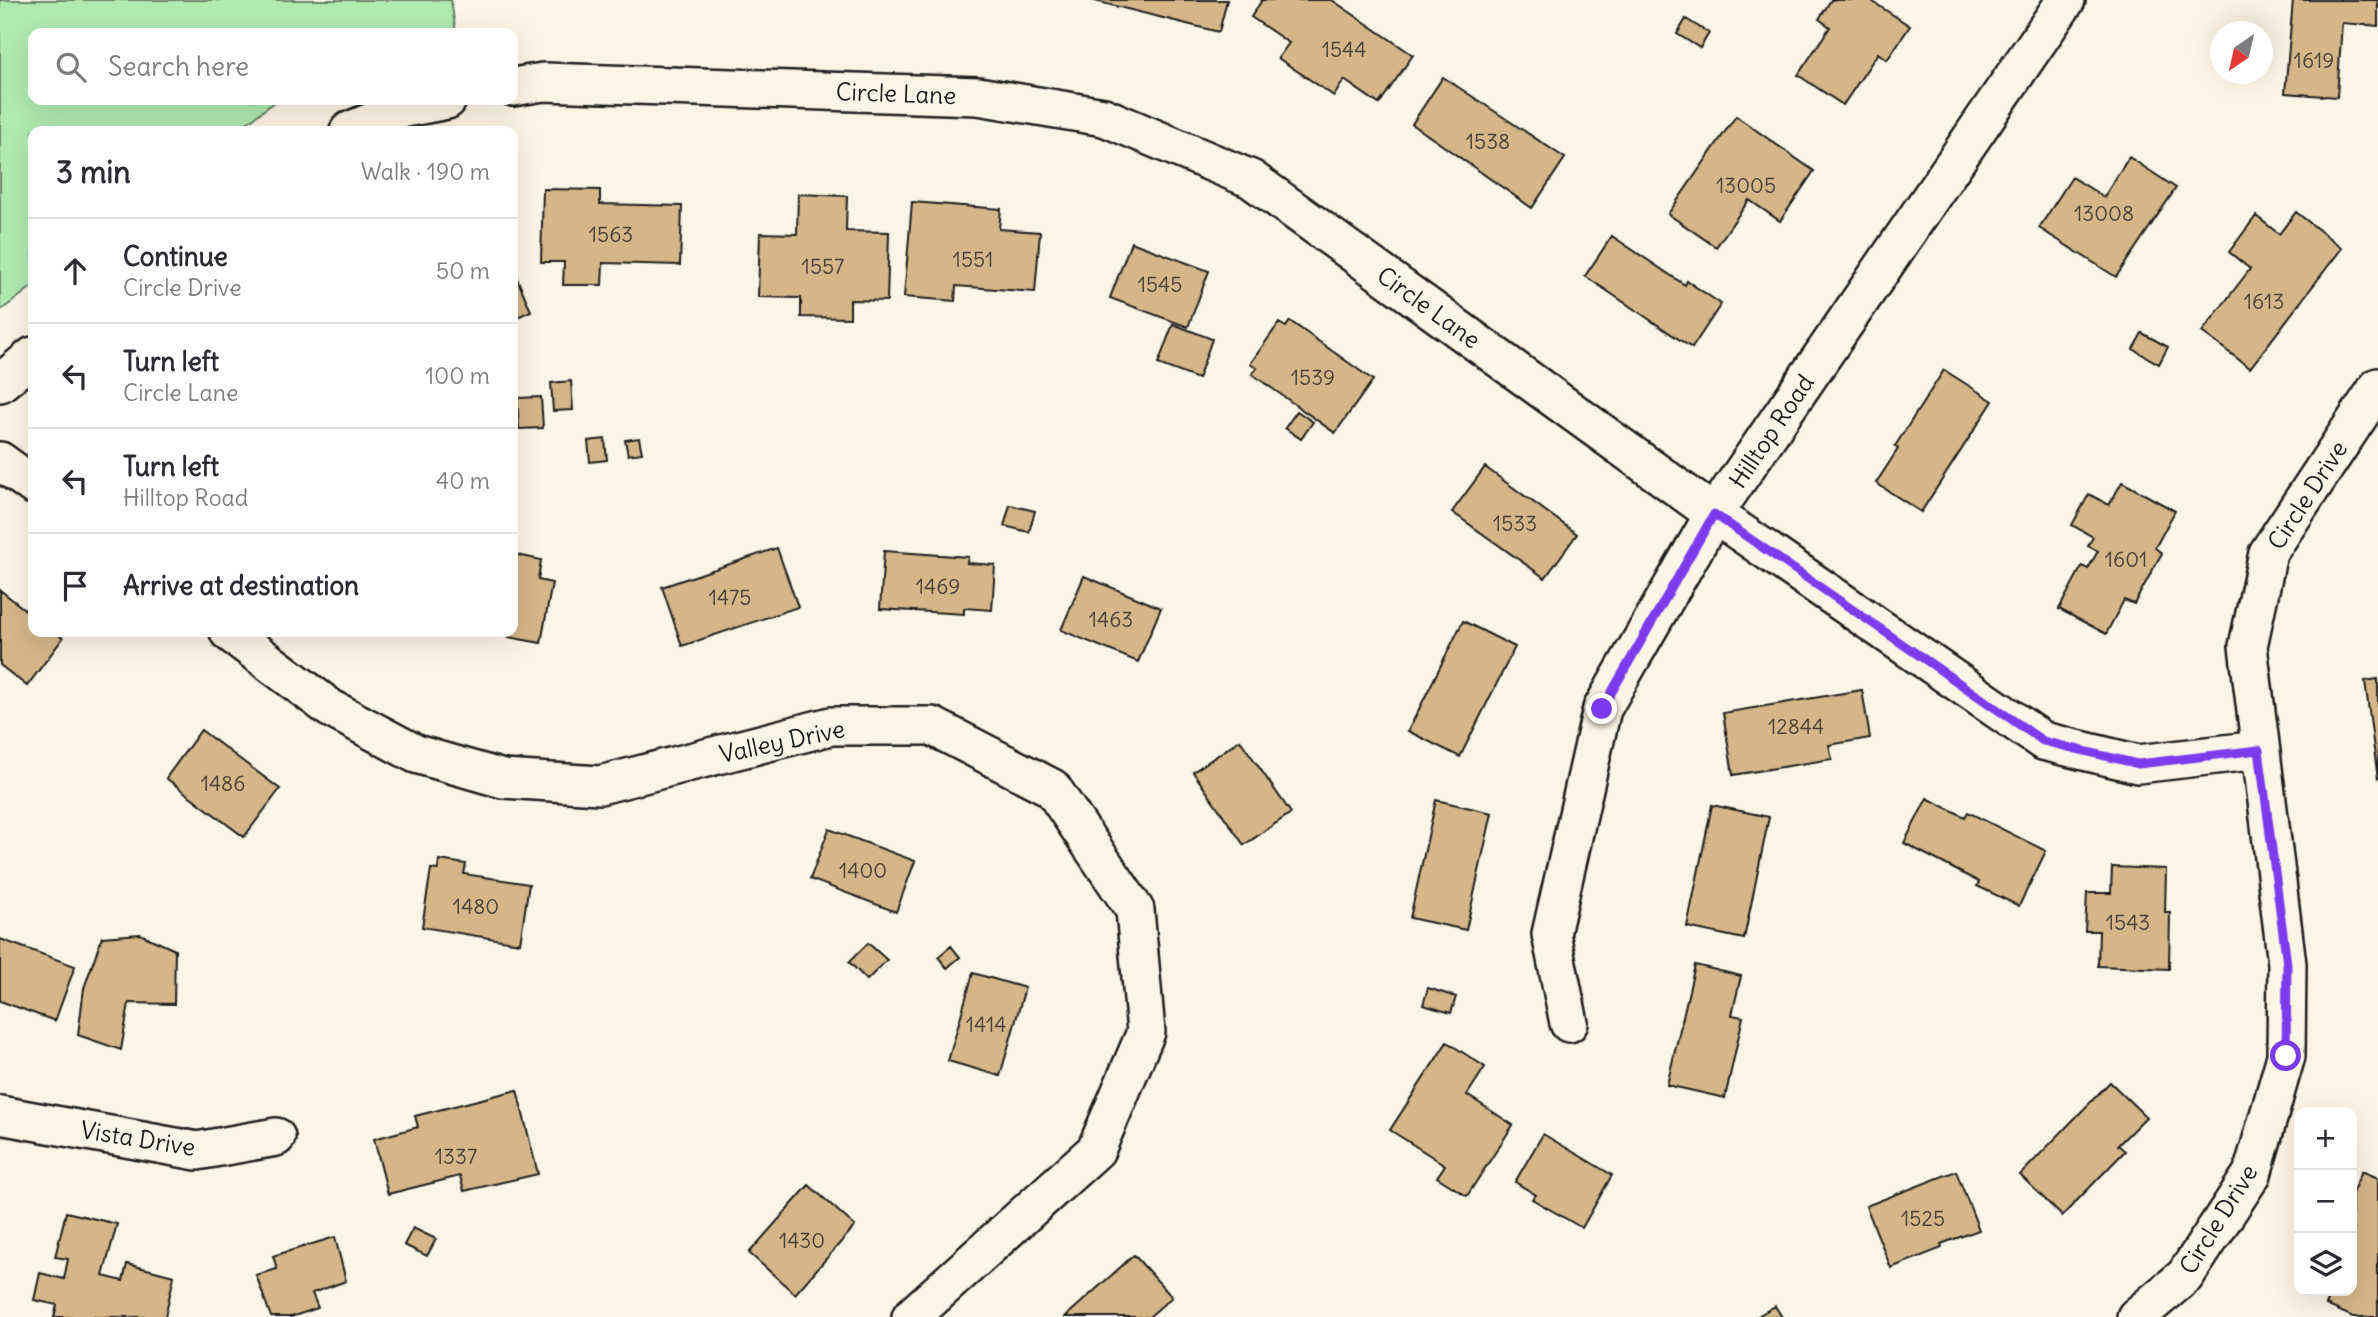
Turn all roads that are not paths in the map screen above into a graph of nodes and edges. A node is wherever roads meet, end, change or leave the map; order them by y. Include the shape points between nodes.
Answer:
1 (2066, 0) edge
2 (518, 86) edge
3 (421, 105) edge
4 (361, 126) edge
5 (28, 360) edge
6 (0, 383) edge
7 (2378, 387) edge
8 (0, 461) edge
9 (28, 481) edge
10 (1714, 514) junction
11 (236, 637) edge
12 (2259, 750) junction
13 (1569, 1023) dead end
14 (0, 1115) edge
15 (276, 1137) dead end
16 (911, 1317) edge
17 (2136, 1317) edge

1 - 10 street, Hilltop Road
2 - 10 street, Circle Lane via 542,82 978,96 1104,117 1251,179
3 - 4 street
5 - 6 street
7 - 12 street, Circle Drive via 2268,553 2249,646
8 - 9 street
10 - 12 street, Circle Lane via 2043,741 2138,764
10 - 13 street, Hilltop Road via 1602,709 1551,934
11 - 16 street, Valley Drive via 330,708 391,741 416,754 503,779 600,785 831,726 932,726 1052,788 1136,910 1146,1032 1096,1150
12 - 17 street, Circle Drive via 2287,964 2286,1056 2252,1174 2185,1276
14 - 15 street, Vista Drive via 197,1151

